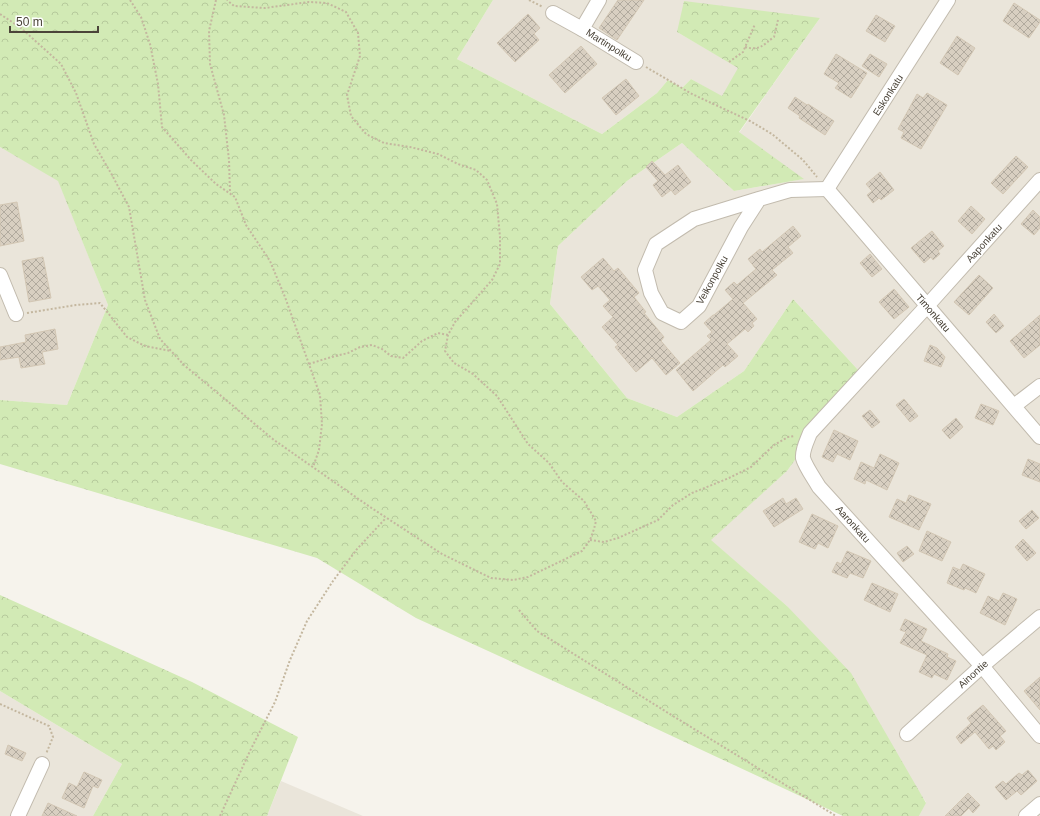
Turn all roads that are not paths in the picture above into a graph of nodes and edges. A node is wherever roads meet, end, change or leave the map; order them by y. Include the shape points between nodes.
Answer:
1 (599, 0) edge
2 (948, 0) edge
3 (553, 13) dead end
4 (582, 29) junction
5 (636, 62) road end
6 (1040, 180) edge
7 (827, 189) junction
8 (758, 199) junction
9 (0, 275) edge
10 (927, 306) junction
11 (16, 314) road end
12 (1040, 386) edge
13 (1014, 406) junction
14 (1040, 437) edge
15 (1040, 616) edge
16 (982, 666) junction
17 (907, 734) dead end
18 (1040, 736) edge
19 (42, 764) road end
20 (1040, 804) edge
21 (18, 816) edge
22 (1026, 816) edge

1 - 4 street, Martinpolku
2 - 7 street, Eskonkatu
3 - 4 street, Martinpolku
4 - 5 street, Martinpolku
6 - 10 street, Aaponkatu
7 - 8 street, Veikonpolku via 790,190
7 - 10 street, Timonkatu
8 - 8 street, Veikonpolku via 699,306 681,322 662,313 645,270 656,244 694,219
9 - 11 street
10 - 13 street, Timonkatu
10 - 16 street, Aaronkatu via 810,433 804,458 819,487
12 - 13 street
13 - 14 street, Timonkatu
15 - 16 street, Ainontie
16 - 17 street, Ainontie
16 - 18 street, Aaronkatu
19 - 21 street
20 - 22 street

